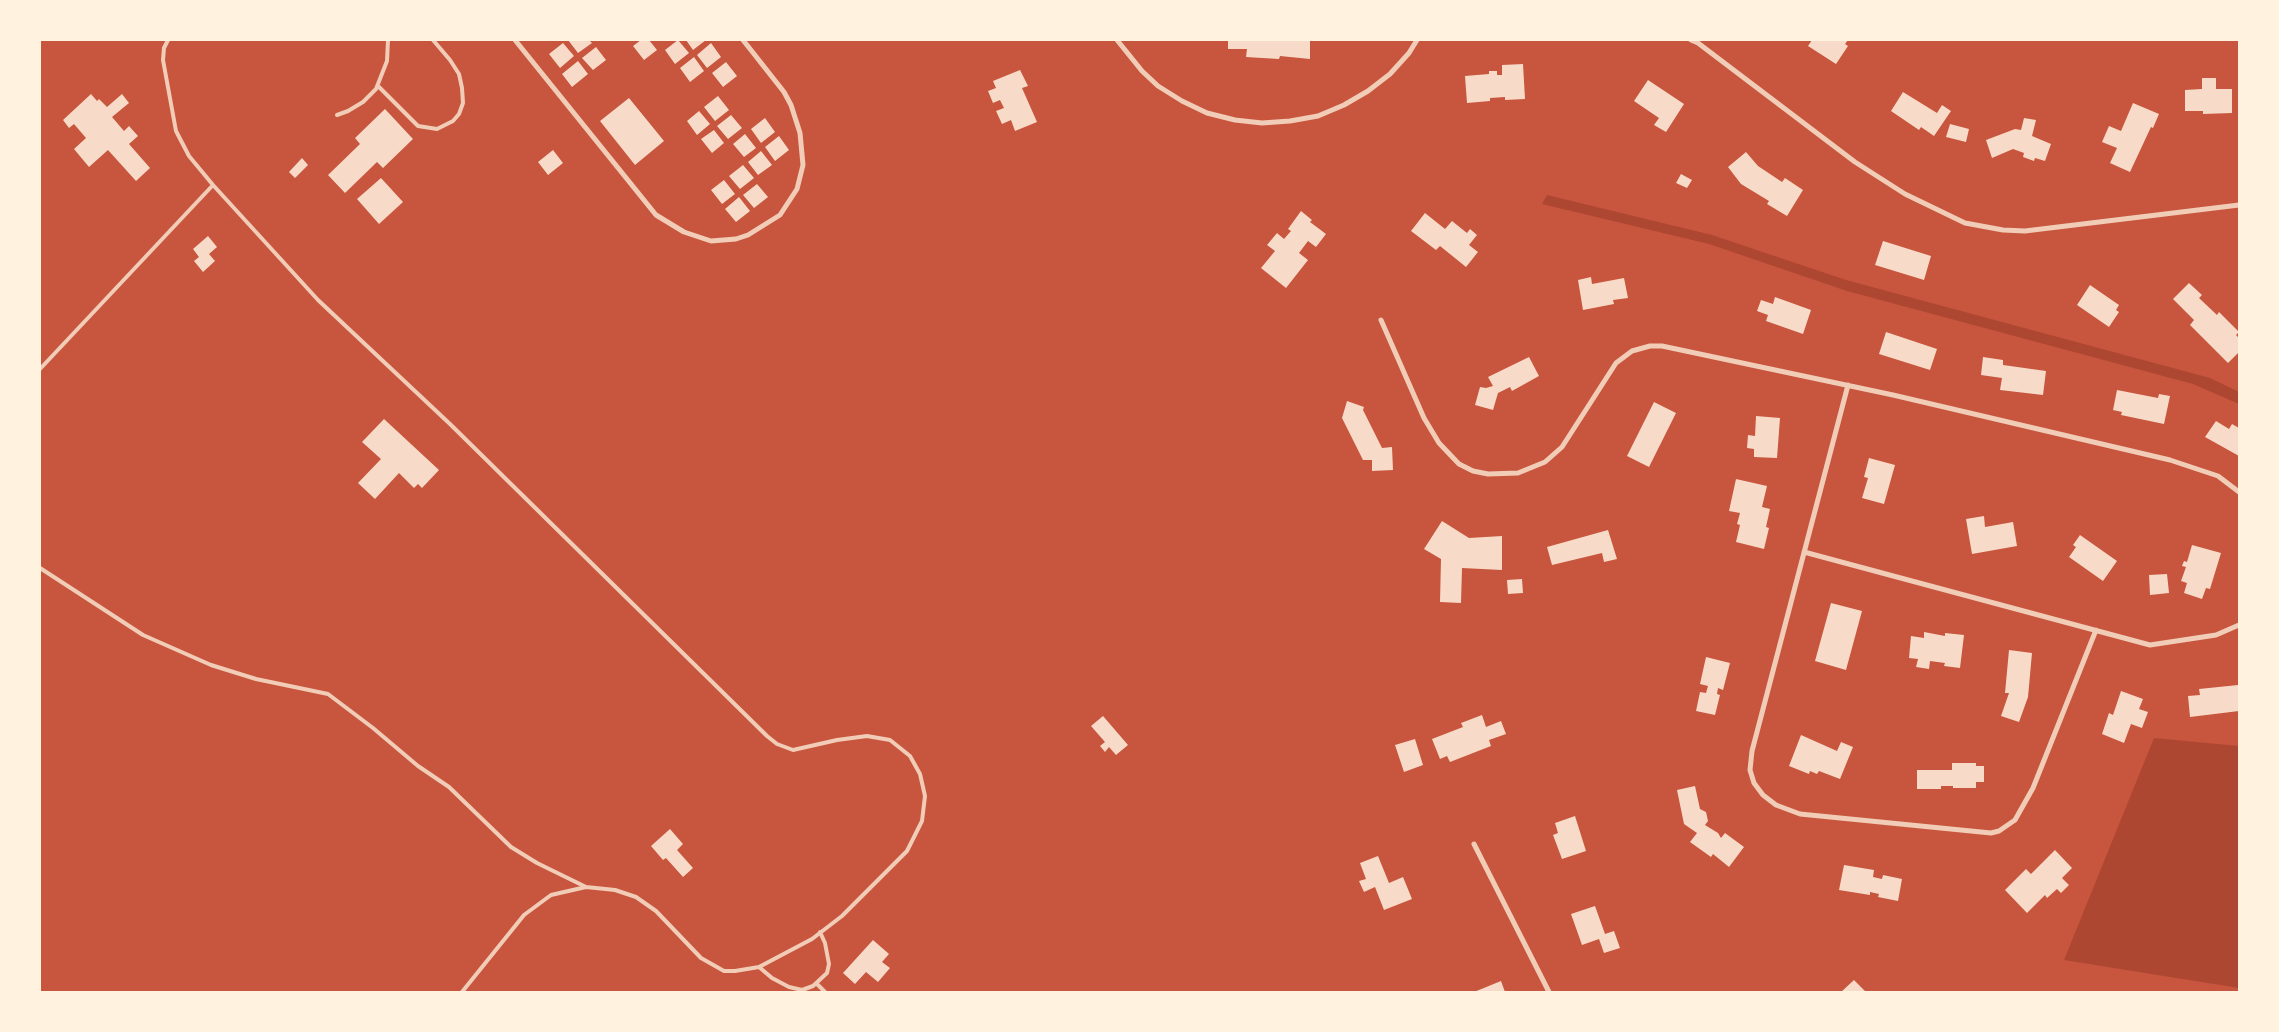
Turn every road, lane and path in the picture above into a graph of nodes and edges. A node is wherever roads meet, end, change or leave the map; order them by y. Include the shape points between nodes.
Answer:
1 (168, 40) edge
2 (388, 40) edge
3 (433, 40) edge
4 (515, 40) edge
5 (743, 40) edge
6 (1117, 40) edge
7 (1417, 40) edge
8 (1691, 40) edge
9 (378, 86) junction
10 (337, 115) dead end
11 (213, 185) junction
12 (2239, 205) edge
13 (1381, 320) dead end
14 (40, 369) edge
15 (1848, 385) junction
16 (2239, 492) edge
17 (1804, 552) junction
18 (40, 568) edge
19 (2239, 625) edge
20 (2096, 630) junction
21 (1474, 844) dead end
22 (586, 886) junction
23 (820, 932) junction
24 (759, 966) junction
25 (817, 984) junction
26 (462, 992) edge
27 (825, 992) edge
28 (1550, 992) edge

1 - 11 lane via 163,60 176,131 189,156
2 - 9 lane via 387,61
3 - 9 lane via 459,74 463,103 453,121 437,129 418,126
4 - 5 street via 656,215 684,232 711,242 748,235 780,215 797,189 803,165 800,133 791,105
6 - 7 street via 1158,86 1182,101 1207,113 1262,123 1290,122 1344,106 1390,74
8 - 12 street via 1854,162 1905,194 1965,223 2025,231
9 - 10 lane via 364,102
11 - 14 lane
11 - 23 lane via 318,300 450,424 767,736 793,750 867,736 890,740 910,756 920,774 925,796 922,822 907,850 863,897
13 - 15 street via 1424,418 1439,443 1459,464 1488,474 1518,473 1554,455 1610,370 1624,356 1641,348 1662,346
15 - 16 street via 2170,460 2218,476
15 - 17 street
17 - 20 street
17 - 20 street via 1752,751 1750,770 1763,795 1776,805 1800,814 1991,833 1999,831 2015,820 2034,788
18 - 22 lane via 143,635 211,665 256,679 328,694 449,787 511,847
19 - 20 street via 2216,635 2150,645
21 - 28 street
22 - 24 lane via 636,897 656,911 701,958 719,968 735,971
22 - 26 lane via 551,895 524,915
23 - 24 lane
23 - 25 lane via 829,964 827,973
24 - 25 lane via 789,988 802,990
25 - 27 lane

